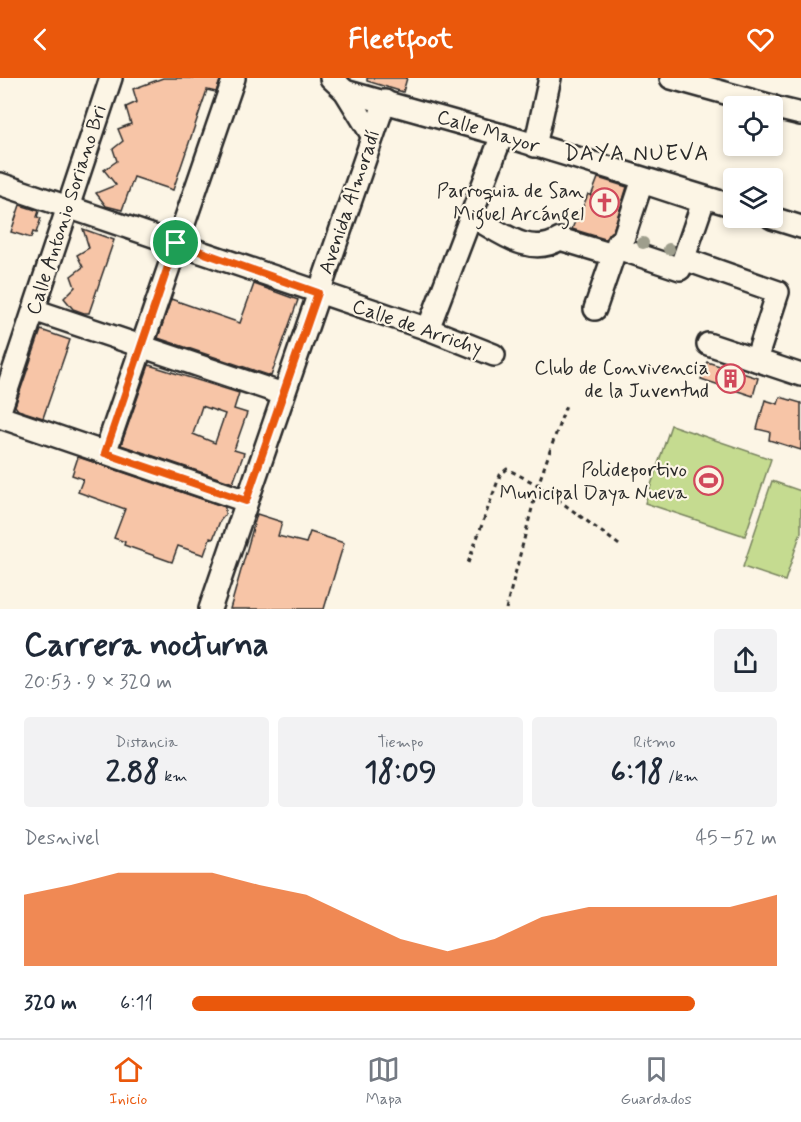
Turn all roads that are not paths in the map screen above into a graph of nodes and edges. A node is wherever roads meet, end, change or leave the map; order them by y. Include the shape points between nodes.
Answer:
1 (111, 78) edge
2 (234, 78) edge
3 (550, 78) edge
4 (671, 78) edge
5 (338, 84) edge
6 (736, 96) edge
7 (385, 101) junction
8 (783, 109) edge
9 (801, 114) edge
10 (372, 135) junction
11 (502, 135) junction
12 (535, 146) junction
13 (638, 179) junction
14 (0, 184) edge
15 (723, 203) edge
16 (67, 206) junction
17 (473, 217) junction
18 (783, 221) edge
19 (801, 227) edge
20 (176, 243) junction
21 (613, 255) junction
22 (684, 259) junction
23 (318, 293) junction
24 (595, 309) dead end
25 (34, 310) junction
26 (428, 329) junction
27 (708, 344) dead end
28 (142, 348) junction
29 (494, 355) dead end
30 (756, 360) junction
31 (801, 375) edge
32 (283, 394) junction
33 (0, 411) edge
34 (0, 417) edge
35 (105, 453) junction
36 (246, 501) junction
37 (210, 609) edge

1 - 16 street, Calle Antonio Soriano Bri
2 - 20 street
3 - 12 street
4 - 6 street
5 - 7 street, Calle Mayor
5 - 10 street
7 - 10 street, Avenida Almoradí
7 - 11 street, Calle Mayor
8 - 9 street
10 - 23 street, Avenida Almoradí
11 - 12 street, Calle Mayor
11 - 17 street
12 - 13 street, Calle Mayor
13 - 15 street, Calle Mayor
13 - 21 street
14 - 16 street, Calle de Arrichy
16 - 20 street, Calle de Arrichy
16 - 25 street, Calle Antonio Soriano Bri
17 - 21 street via 530,246 549,246 560,238
17 - 26 street
18 - 19 street
20 - 23 street, Calle de Arrichy
20 - 28 street
21 - 24 street
22 - 22 street via 703,202 642,182 620,249 680,269
22 - 30 street via 778,292
23 - 26 street, Calle de Arrichy
23 - 32 street, Avenida Almoradí
25 - 28 street
25 - 33 street, Calle Antonio Soriano Bri
26 - 29 street, Calle de Arrichy
27 - 30 street
28 - 32 street
28 - 35 street
30 - 31 street
32 - 36 street, Avenida Almoradí
34 - 35 street
35 - 36 street
36 - 37 street, Avenida Almoradí

